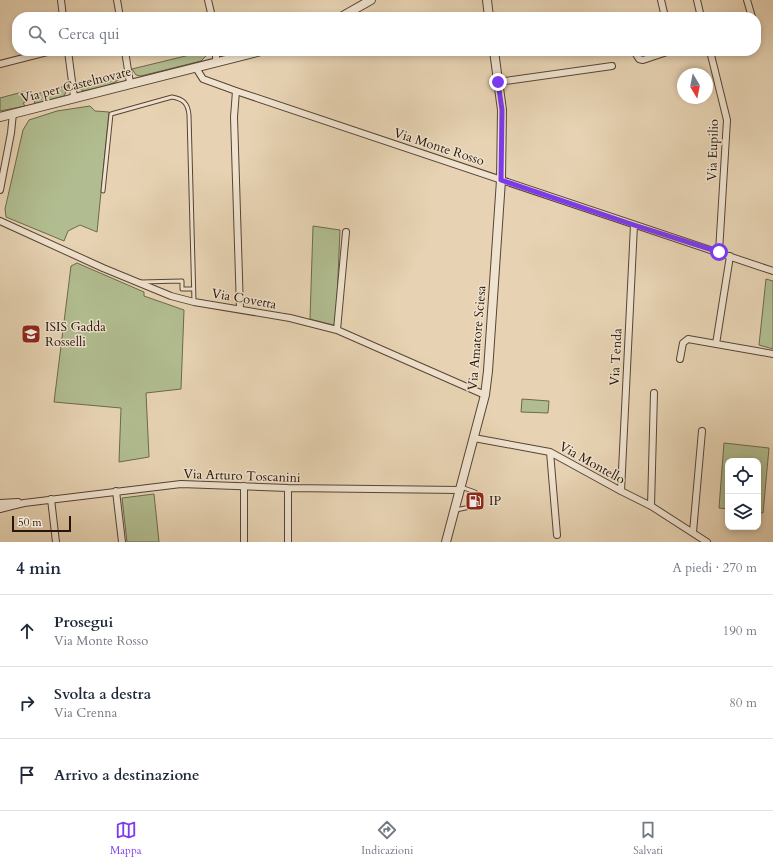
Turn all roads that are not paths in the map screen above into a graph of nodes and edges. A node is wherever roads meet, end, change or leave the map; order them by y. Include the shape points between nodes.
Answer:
1 (61, 0) edge
2 (117, 0) edge
3 (208, 0) edge
4 (371, 0) edge
5 (487, 0) edge
6 (661, 0) edge
7 (697, 0) edge
8 (748, 0) edge
9 (62, 12) edge
10 (119, 12) edge
11 (211, 12) edge
12 (350, 12) edge
13 (488, 12) edge
14 (664, 12) edge
15 (700, 12) edge
16 (751, 12) edge
17 (31, 56) edge
18 (69, 56) edge
19 (126, 56) edge
20 (216, 56) edge
21 (241, 56) edge
22 (495, 56) edge
23 (636, 56) edge
24 (655, 56) edge
25 (711, 56) edge
26 (216, 62) junction
27 (0, 64) edge
28 (612, 66) dead end
29 (196, 68) junction
30 (498, 82) junction
31 (130, 83) junction
32 (236, 91) junction
33 (74, 97) junction
34 (14, 113) junction
35 (0, 117) edge
36 (501, 180) junction
37 (0, 190) edge
38 (103, 191) dead end
39 (0, 221) edge
40 (634, 225) junction
41 (346, 232) dead end
42 (719, 252) junction
43 (730, 256) junction
44 (773, 271) edge
45 (138, 282) junction
46 (182, 289) junction
47 (193, 289) junction
48 (182, 299) junction
49 (194, 302) junction
50 (240, 309) junction
51 (338, 330) junction
52 (716, 344) junction
53 (773, 354) edge
54 (680, 359) dead end
55 (654, 393) dead end
56 (485, 396) junction
57 (702, 431) dead end
58 (474, 438) junction
59 (550, 452) junction
60 (244, 486) junction
61 (288, 488) junction
62 (461, 489) junction
63 (116, 491) junction
64 (621, 491) junction
65 (473, 495) dead end
66 (51, 499) junction
67 (24, 502) junction
68 (0, 503) edge
69 (471, 503) dead end
70 (651, 506) junction
71 (0, 509) edge
72 (455, 510) junction
73 (693, 532) junction
74 (557, 535) dead end
75 (56, 542) edge
76 (122, 542) edge
77 (244, 542) edge
78 (288, 542) edge
79 (446, 542) edge
80 (707, 542) edge

1 - 9 street
2 - 10 street
3 - 11 street
4 - 12 street
5 - 13 street
6 - 14 street
7 - 15 street
8 - 16 street
17 - 27 street
18 - 33 street
19 - 31 street
20 - 26 street
21 - 26 street, Via per Castelnovate
22 - 30 street, Via Amatore Sciesa
23 - 24 street via 643,60
25 - 42 street, Via Eupilio via 727,120
26 - 29 street, Via per Castelnovate
28 - 30 street
29 - 31 street, Via per Castelnovate
29 - 32 street, Via Monte Rosso via 203,79
30 - 36 street, Via Amatore Sciesa via 502,110
31 - 33 street, Via per Castelnovate
32 - 36 street, Via Monte Rosso
32 - 50 street via 234,117
33 - 34 street, Via per Castelnovate
34 - 35 street, Via per Castelnovate
34 - 37 street
36 - 40 street, Via Monte Rosso
36 - 56 street, Via Amatore Sciesa
38 - 47 lane via 111,114 172,97 184,101 189,115
39 - 45 street, Via Covetta
40 - 42 street, Via Monte Rosso
40 - 64 street, Via Tenda
41 - 51 street
42 - 43 street, Via Monte Rosso
43 - 44 street, Via Monte Rosso
43 - 52 street
45 - 46 lane via 182,281
45 - 48 street, Via Covetta
46 - 47 lane
46 - 48 lane
47 - 49 lane
48 - 49 street, Via Covetta
49 - 50 street, Via Covetta
50 - 51 street, Via Covetta
51 - 56 street, Via Covetta
52 - 53 street
52 - 54 street via 686,340
55 - 70 street
56 - 58 street, Via Amatore Sciesa
57 - 73 street
58 - 59 street, Via Montello
58 - 62 street, Via Amatore Sciesa
59 - 64 street, Via Montello
59 - 74 street
60 - 61 street, Via Arturo Toscanini
60 - 63 street, Via Arturo Toscanini via 181,484
60 - 77 street
61 - 62 street, Via Arturo Toscanini
61 - 78 street
62 - 65 lane via 474,492
62 - 72 street, Via Amatore Sciesa
63 - 66 street, Via Arturo Toscanini
63 - 76 street
64 - 70 street, Via Montello
66 - 67 street, Via Arturo Toscanini
66 - 75 street
67 - 68 street
67 - 71 street
69 - 72 lane via 470,507
70 - 73 street, Via Montello
72 - 79 street, Via Amatore Sciesa
73 - 80 street, Via Montello

